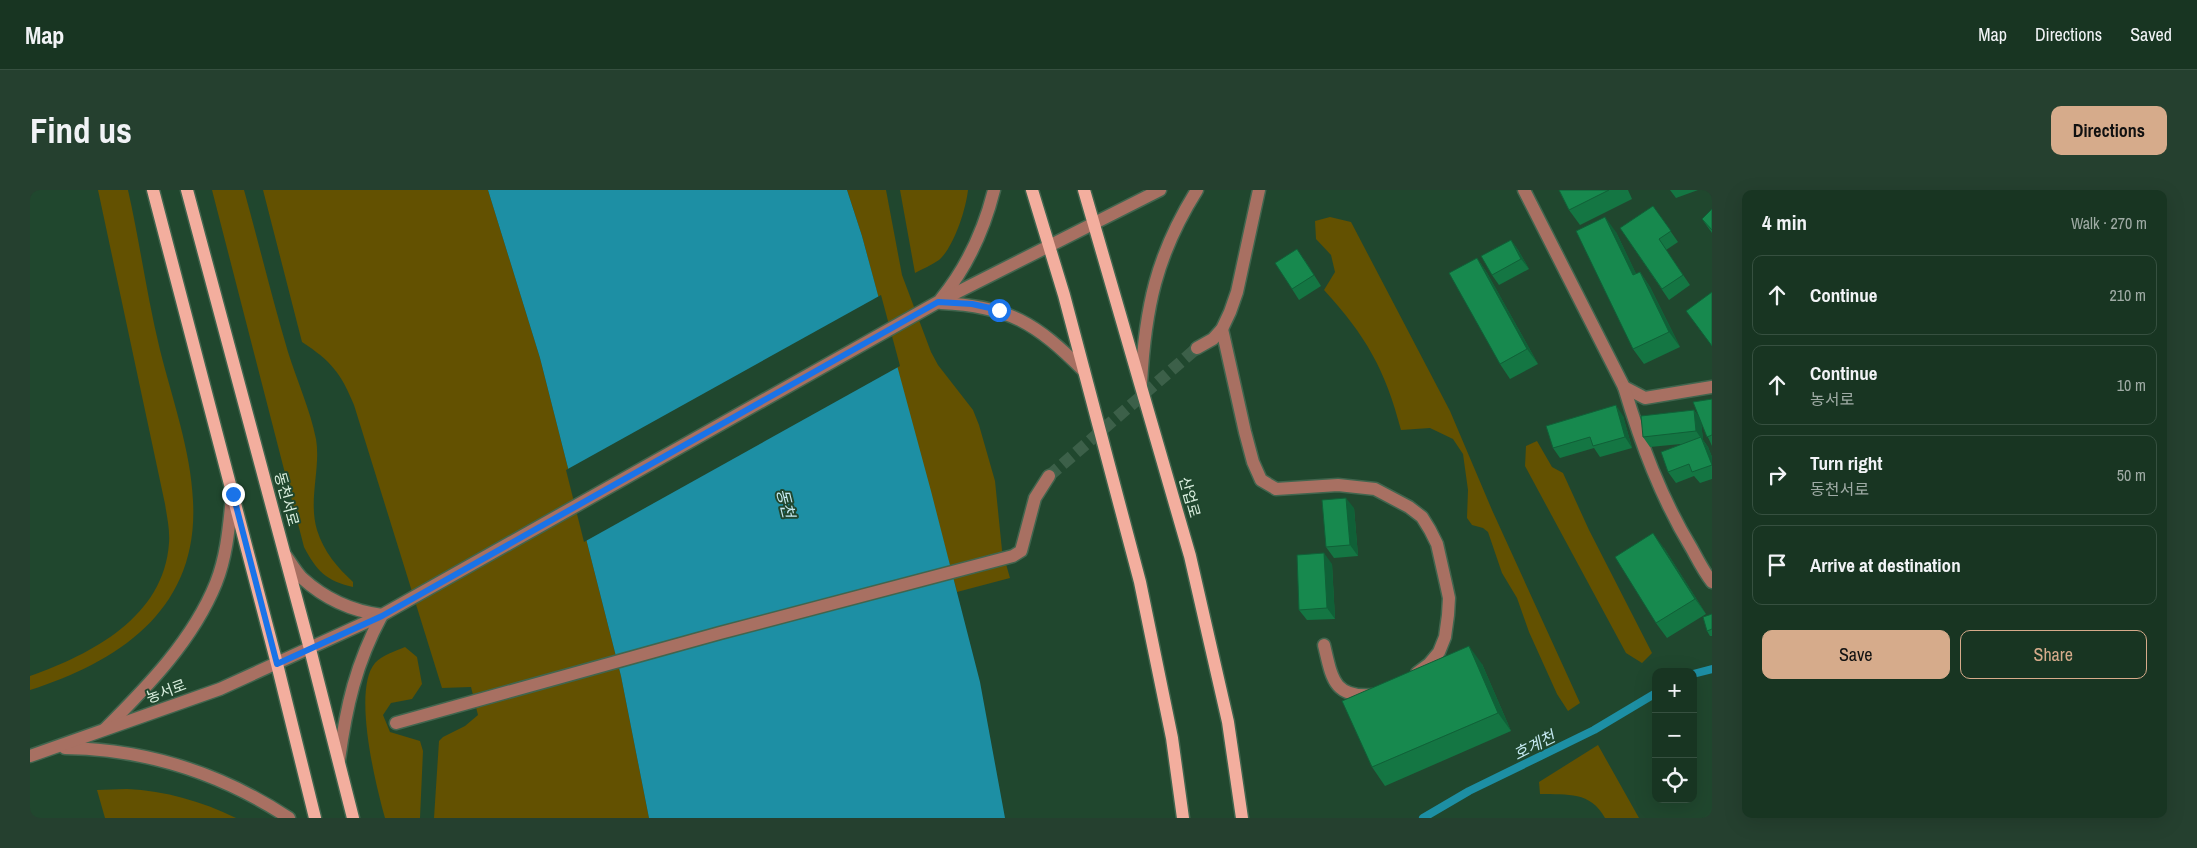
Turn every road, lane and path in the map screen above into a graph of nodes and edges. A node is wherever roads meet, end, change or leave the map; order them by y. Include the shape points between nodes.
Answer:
1 (153, 190) edge
2 (187, 190) edge
3 (994, 190) edge
4 (1032, 190) edge
5 (1084, 190) edge
6 (1160, 190) edge
7 (1197, 190) edge
8 (1259, 190) edge
9 (1524, 190) edge
10 (1094, 223) junction
11 (1050, 246) junction
12 (938, 302) junction
13 (1222, 329) junction
14 (1197, 348) tunnel mouth
15 (1084, 370) junction
16 (1141, 387) junction
17 (1624, 387) junction
18 (1712, 387) edge
19 (1049, 476) tunnel mouth
20 (233, 494) junction
21 (284, 552) junction
22 (1712, 582) edge
23 (382, 616) junction
24 (1324, 645) dead end
25 (310, 649) junction
26 (277, 664) junction
27 (1410, 679) edge
28 (1381, 692) edge
29 (396, 723) dead end
30 (103, 731) junction
31 (55, 748) junction
32 (30, 756) edge
33 (338, 762) junction
34 (290, 818) edge
35 (315, 818) edge
36 (352, 818) edge
37 (1183, 818) edge
38 (1242, 818) edge

1 - 20 main road
2 - 21 main road, 동천서로
3 - 12 street via 968,258 957,279
4 - 11 main road
5 - 10 main road, 산업로
6 - 10 street, 농서로
7 - 16 street via 1176,226 1148,305
8 - 13 street via 1237,292
9 - 17 street
10 - 11 street, 농서로
10 - 16 main road, 산업로
11 - 12 street, 농서로
11 - 15 main road
12 - 15 street via 999,310 1039,330
12 - 23 street, 농서로
13 - 14 street
13 - 27 street via 1245,432 1261,480 1276,489 1338,485 1374,489 1409,507 1422,517 1430,530 1437,544 1449,598 1445,638 1429,664
15 - 37 main road via 1140,582 1172,738
16 - 38 main road, 산업로 via 1190,556 1228,722
17 - 18 street via 1645,398
17 - 22 street via 1663,497
19 - 29 street via 1035,498 1021,551 1013,556
20 - 26 main road
20 - 30 street via 227,543 216,583 197,620 142,692
21 - 23 street via 301,577 329,598 358,612
21 - 25 main road, 동천서로
23 - 25 street, 농서로
23 - 33 street via 367,644 353,684
24 - 28 street via 1332,680 1337,687 1357,695
25 - 26 street, 농서로
25 - 33 main road, 동천서로
26 - 30 street, 농서로
26 - 35 main road
30 - 31 street, 농서로
31 - 32 street, 농서로
31 - 34 street via 138,754 186,767 266,803
33 - 36 main road, 동천서로

